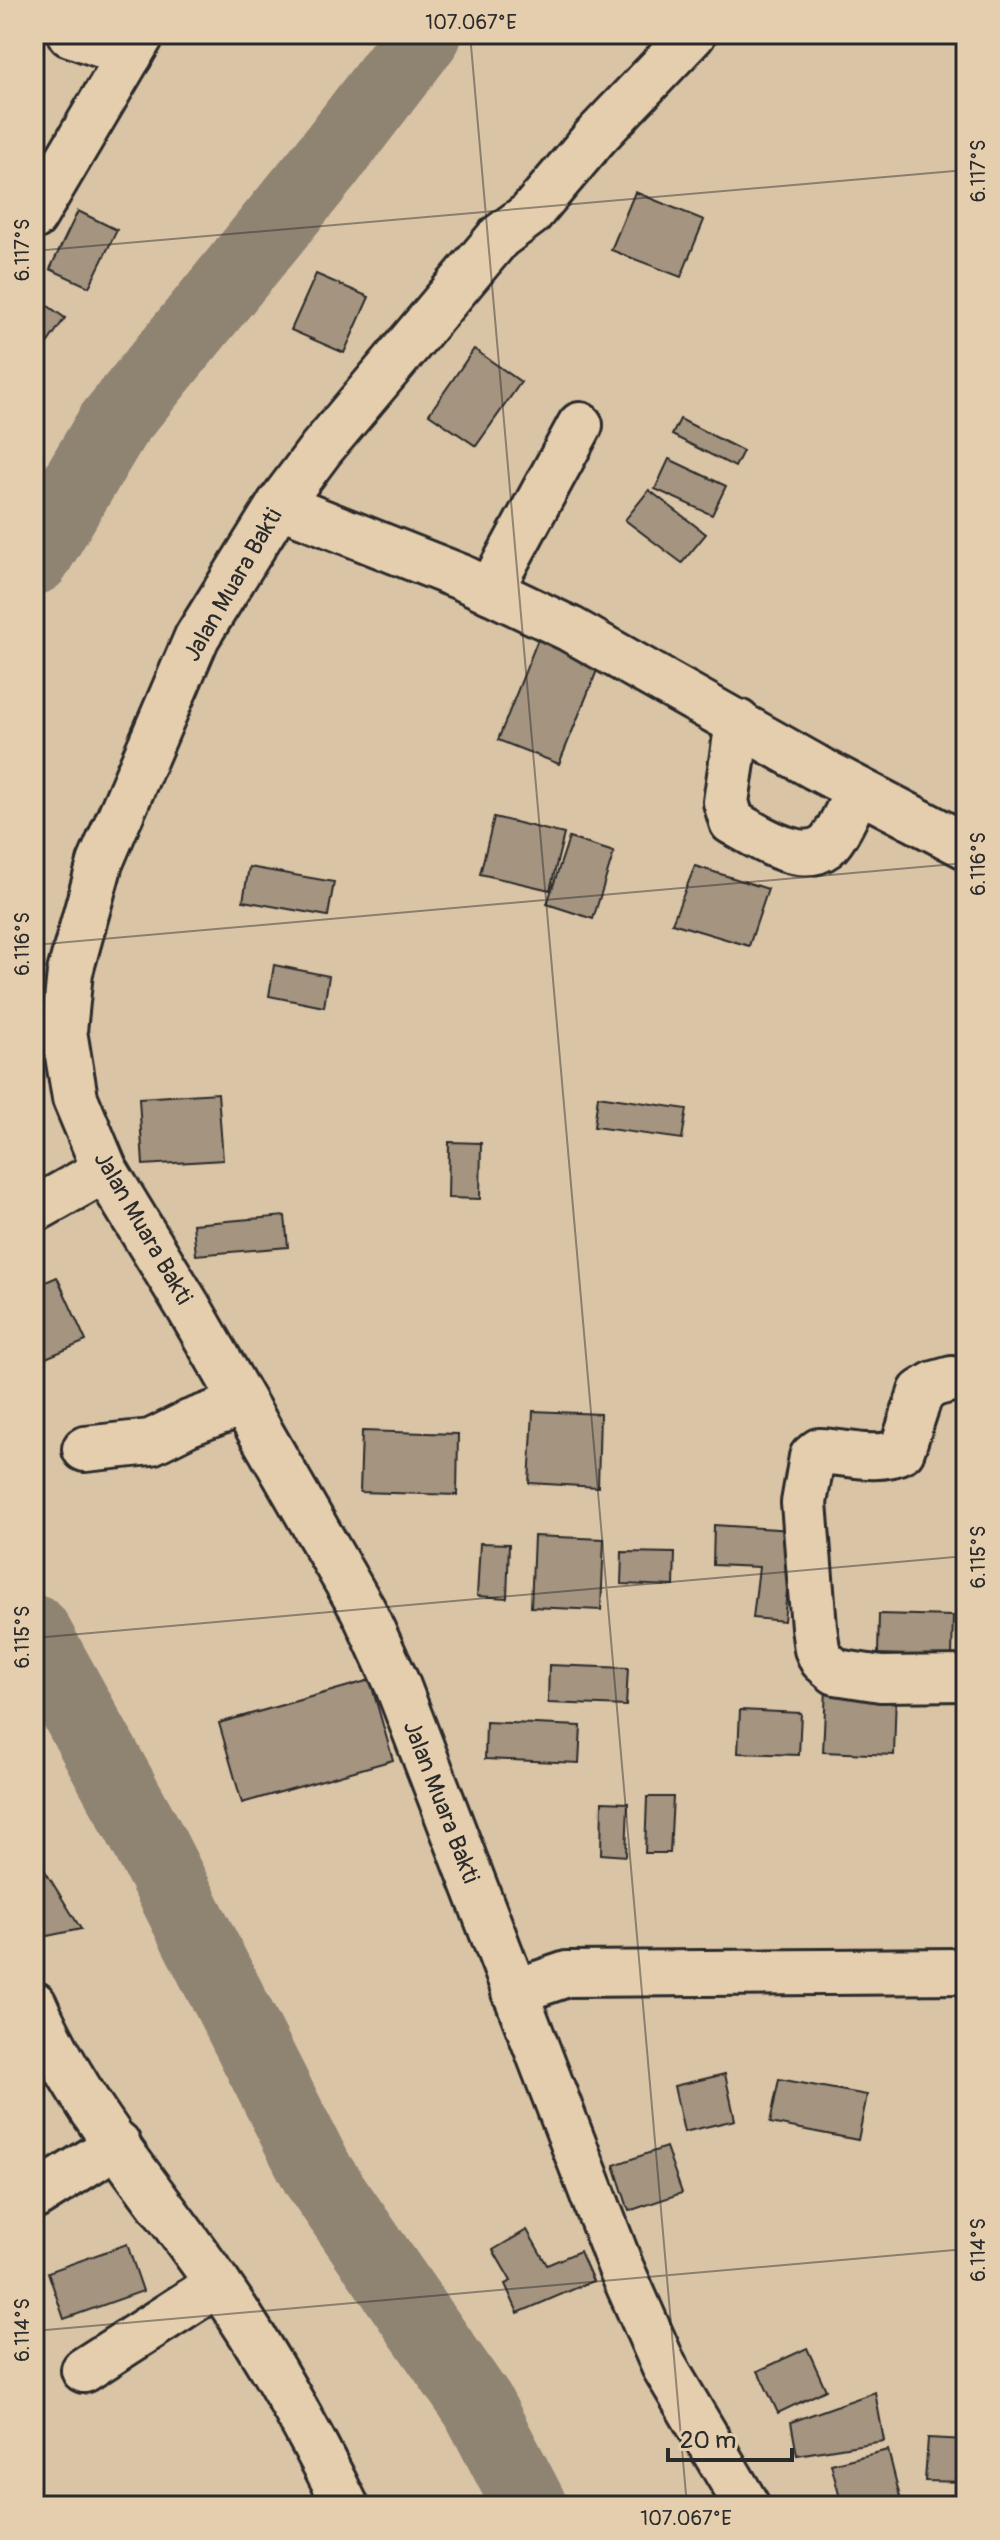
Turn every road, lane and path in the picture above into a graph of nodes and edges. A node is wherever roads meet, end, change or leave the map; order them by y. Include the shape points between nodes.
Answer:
1 (70, 34) edge
2 (693, 34) edge
3 (136, 44) edge
4 (34, 217) edge
5 (580, 425) dead end
6 (279, 505) junction
7 (490, 591) junction
8 (738, 722) junction
9 (858, 790) junction
10 (966, 846) edge
11 (105, 1170) junction
12 (34, 1210) edge
13 (952, 1379) dead end
14 (243, 1403) junction
15 (85, 1449) dead end
16 (966, 1678) edge
17 (966, 1971) edge
18 (514, 1992) junction
19 (34, 2004) edge
20 (118, 2144) junction
21 (34, 2197) edge
22 (218, 2284) junction
23 (84, 2370) dead end
24 (342, 2506) edge
25 (747, 2506) edge

1 - 3 street
2 - 6 street, Jalan Muara Bakti via 530,214 499,237
3 - 4 street
5 - 7 street
6 - 7 street
6 - 11 street, Jalan Muara Bakti via 197,637 100,863 83,922 70,972 64,1031 75,1098
7 - 8 street
8 - 9 street
8 - 9 street via 726,802 732,822 811,854 829,845
9 - 10 street
11 - 12 street
11 - 14 street, Jalan Muara Bakti
13 - 16 street via 921,1392 902,1450 881,1456 819,1451 812,1457 804,1503 814,1627 822,1660 836,1672 881,1679
14 - 15 street via 151,1442
14 - 18 street, Jalan Muara Bakti via 363,1610 397,1684
17 - 18 street via 567,1974
18 - 25 street, Jalan Muara Bakti via 664,2366
19 - 20 street via 82,2096
20 - 21 street
20 - 22 street
22 - 23 street
22 - 24 street via 279,2379

